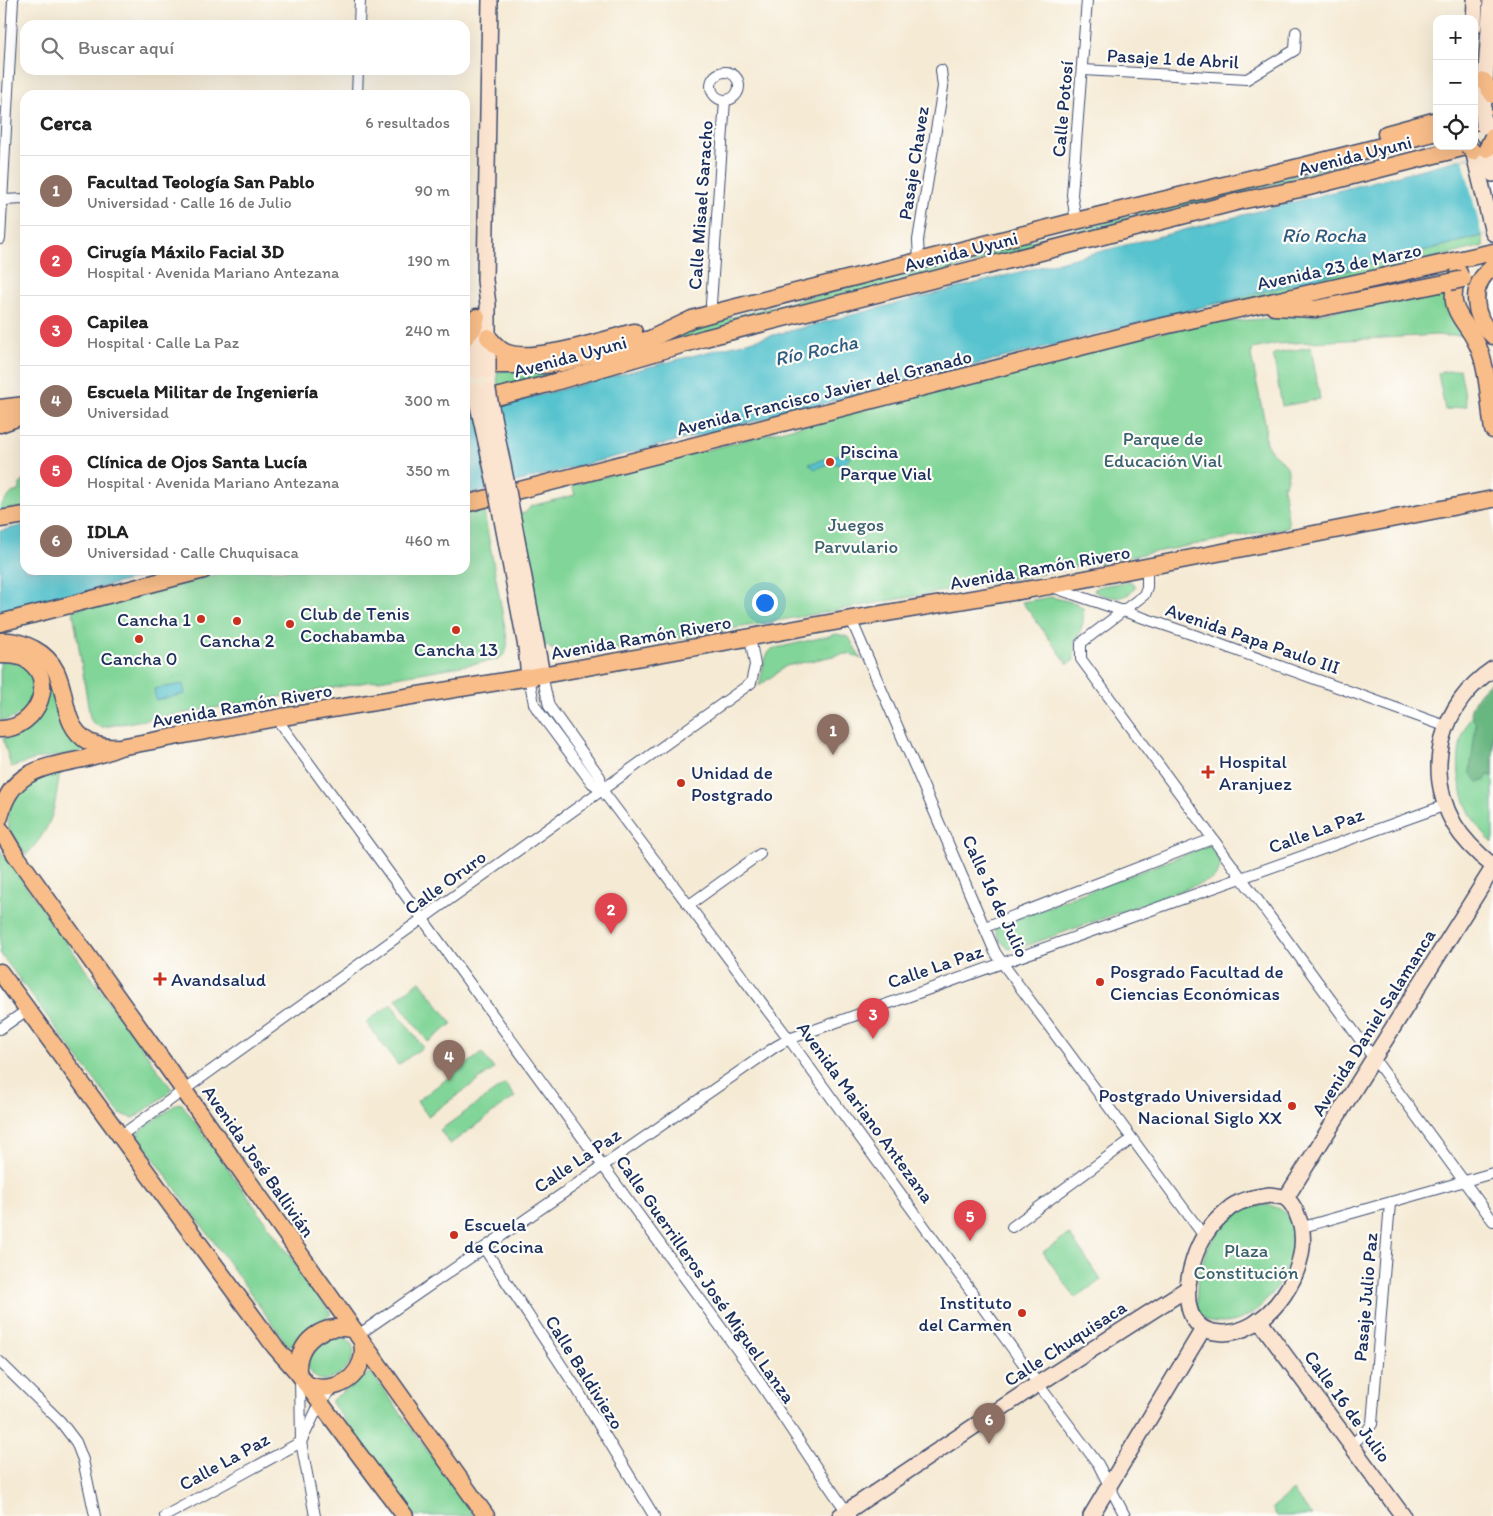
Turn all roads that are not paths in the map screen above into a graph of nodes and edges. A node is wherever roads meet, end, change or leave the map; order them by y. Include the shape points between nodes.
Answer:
1 (13, 0) edge
2 (360, 0) edge
3 (490, 0) edge
4 (1087, 0) edge
5 (1483, 1) edge
6 (1478, 15) edge
7 (359, 20) edge
8 (1296, 32) dead end
9 (941, 70) dead end
10 (1083, 70) junction
11 (358, 75) edge
12 (1484, 81) junction
13 (357, 90) edge
14 (1493, 95) edge
15 (725, 100) dead end
16 (1433, 121) edge
17 (1481, 139) edge
18 (1433, 141) edge
19 (1433, 141) edge
20 (1493, 174) edge
21 (1236, 181) junction
22 (20, 199) edge
23 (2, 200) junction
24 (1240, 201) junction
25 (1076, 221) junction
26 (1493, 232) edge
27 (0, 239) edge
28 (1493, 254) edge
29 (1469, 258) junction
30 (919, 261) junction
31 (1491, 266) edge
32 (485, 280) junction
33 (1254, 306) junction
34 (713, 313) junction
35 (477, 317) junction
36 (692, 319) junction
37 (1194, 319) joint
38 (470, 332) edge
39 (1493, 336) edge
40 (488, 337) junction
41 (479, 365) edge
42 (477, 400) edge
43 (20, 406) edge
44 (0, 408) edge
45 (20, 417) edge
46 (0, 424) edge
47 (1493, 430) edge
48 (1493, 499) edge
49 (470, 503) edge
50 (20, 516) edge
51 (0, 519) edge
52 (1147, 568) junction
53 (185, 575) edge
54 (1049, 586) junction
55 (1123, 612) junction
56 (851, 619) junction
57 (0, 623) edge
58 (750, 637) junction
59 (0, 641) edge
60 (0, 654) edge
61 (1493, 669) edge
62 (536, 676) junction
63 (276, 718) junction
64 (1445, 726) junction
65 (0, 729) edge
66 (120, 747) junction
67 (602, 790) junction
68 (1446, 805) junction
69 (0, 817) edge
70 (0, 829) edge
71 (1212, 839) junction
72 (760, 854) dead end
73 (1493, 867) edge
74 (1242, 878) junction
75 (689, 905) junction
76 (423, 919) junction
77 (985, 927) junction
78 (1002, 964) junction
79 (0, 972) edge
80 (27, 1010) junction
81 (0, 1029) edge
82 (789, 1039) junction
83 (1374, 1058) junction
84 (185, 1090) junction
85 (120, 1136) junction
86 (1132, 1140) junction
87 (604, 1166) junction
88 (1493, 1173) edge
89 (1464, 1181) junction
90 (1286, 1198) junction
91 (1390, 1203) junction
92 (1493, 1221) edge
93 (1012, 1227) dead end
94 (1303, 1227) junction
95 (1204, 1236) junction
96 (484, 1248) junction
97 (1188, 1288) junction
98 (1259, 1320) junction
99 (1203, 1329) junction
100 (358, 1336) junction
101 (0, 1362) edge
102 (301, 1377) junction
103 (1038, 1384) junction
104 (334, 1387) junction
105 (320, 1403) junction
106 (301, 1442) junction
107 (1351, 1445) junction
108 (1109, 1486) junction
109 (846, 1515) edge
110 (95, 1516) edge
111 (165, 1516) edge
112 (315, 1516) edge
113 (405, 1516) edge
114 (486, 1516) edge
115 (654, 1516) edge
116 (1091, 1516) edge
117 (1125, 1516) edge
118 (1403, 1516) edge

1 - 23 street
2 - 7 street
3 - 32 main road
4 - 10 street, Calle Potosí
5 - 6 main road
5 - 12 main road
8 - 10 street, Pasaje 1 de Abril via 1296,50 1247,79
9 - 30 street, Pasaje Chavez via 943,87 918,240
10 - 25 street, Calle Potosí via 1072,195
11 - 13 street
12 - 14 main road
12 - 17 main road
15 - 34 street, Calle Misael Saracho via 711,304
16 - 21 main road via 1330,149
17 - 20 main road
17 - 24 main road, Avenida Uyuni via 1305,188
17 - 26 main road
18 - 21 main road, Avenida Uyuni
19 - 24 main road
21 - 25 main road, Avenida Uyuni
22 - 23 street
23 - 27 street
24 - 42 main road, Avenida Uyuni via 723,333 548,384
25 - 30 main road, Avenida Uyuni
28 - 29 main road, Avenida 23 de Marzo
28 - 31 main road
29 - 33 main road, Avenida 23 de Marzo
29 - 47 main road via 1459,273 1453,301 1456,312 1481,352
30 - 34 main road, Avenida Uyuni
31 - 33 main road via 1457,280 1315,309
31 - 39 main road via 1479,284 1476,310 1481,323
32 - 35 main road
32 - 40 main road
33 - 37 main road, Avenida 23 de Marzo
34 - 36 main road, Avenida Uyuni
35 - 38 main road
35 - 41 main road
36 - 40 main road via 540,354 514,355 497,347
36 - 41 main road, Avenida Uyuni via 650,339 561,363
37 - 49 main road, Avenida Francisco Javier del Granado
40 - 41 main road
41 - 42 main road, Avenida Mariano Antezana
42 - 62 main road, Avenida Mariano Antezana, bridge via 502,486 526,647
43 - 44 main road
45 - 46 main road
48 - 52 main road, Avenida Ramón Rivero
50 - 51 main road
52 - 54 main road, Avenida Ramón Rivero
52 - 55 street via 1144,595
53 - 57 main road
54 - 55 street, Avenida Papa Paulo III
54 - 56 main road, Avenida Ramón Rivero
55 - 64 street, Avenida Papa Paulo III
55 - 71 street via 1081,643 1081,658
56 - 58 main road, Avenida Ramón Rivero
56 - 77 street, Calle 16 de Julio
58 - 62 main road, Avenida Ramón Rivero
58 - 67 street, Calle Oruro via 756,665 751,683
59 - 66 main road via 22,643 51,662 59,675 71,725 80,736 96,745
60 - 65 main road via 24,658 34,666 43,686 42,698 30,718 19,725
61 - 64 main road via 1468,690
62 - 63 main road, Avenida Ramón Rivero
62 - 67 street, Avenida Mariano Antezana via 549,706 600,777
63 - 66 main road, Avenida Ramón Rivero
63 - 76 street, Calle Guerrilleros José Miguel Lanza
64 - 68 main road via 1440,771
66 - 69 main road, Avenida Ramón Rivero via 101,755 35,770 18,781 2,806
67 - 75 street, Avenida Mariano Antezana
67 - 76 street, Calle Oruro
68 - 73 main road via 1465,839
68 - 74 street, Calle La Paz
70 - 84 main road, Avenida José Ballivián
71 - 74 street
71 - 77 street, Calle La Paz
72 - 75 street
73 - 83 main road, Avenida Daniel Salamanca
74 - 78 street, Calle La Paz
74 - 83 street
75 - 82 street, Avenida Mariano Antezana
76 - 84 street, Calle Oruro
76 - 87 street, Calle Guerrilleros José Miguel Lanza
77 - 78 street, Calle 16 de Julio
78 - 82 street, Calle La Paz
78 - 86 street, Calle 16 de Julio
79 - 80 main road
80 - 81 street
80 - 85 main road
82 - 87 street, Calle La Paz
82 - 103 street, Avenida Mariano Antezana
83 - 89 street
83 - 90 main road, Avenida Daniel Salamanca
84 - 85 street, Calle Oruro
84 - 100 main road, Avenida José Ballivián
85 - 102 main road via 270,1340
86 - 93 street
86 - 95 street, Calle 16 de Julio
87 - 96 street, Calle La Paz
87 - 109 street, Calle Guerrilleros José Miguel Lanza via 737,1349
88 - 89 street
89 - 91 street
89 - 92 street
90 - 94 main road
90 - 95 main road via 1270,1195 1251,1197 1232,1207
91 - 94 street
91 - 107 street, Pasaje Julio Paz via 1372,1424
94 - 98 main road via 1301,1257 1287,1291
95 - 97 main road via 1192,1266
96 - 100 street, Calle La Paz
96 - 115 street, Calle Baldiviezo via 577,1389
97 - 99 main road via 1189,1309 1197,1325
97 - 103 main road, Calle Chuquisaca
98 - 99 main road via 1226,1333
98 - 107 main road, Calle 16 de Julio
99 - 108 main road
100 - 102 main road via 336,1327 314,1336 299,1355 297,1363
100 - 104 main road via 362,1360 358,1370
100 - 114 main road, Avenida José Ballivián
101 - 110 street via 60,1421 76,1442
102 - 104 main road via 318,1388
102 - 105 main road
102 - 106 street
103 - 108 street, Avenida Mariano Antezana via 1098,1464
103 - 109 main road, Calle Chuquisaca
104 - 105 street
105 - 106 street
105 - 113 main road
106 - 111 street, Calle La Paz
106 - 112 street
107 - 118 main road, Calle 16 de Julio
108 - 116 main road
108 - 117 street, Avenida Mariano Antezana

